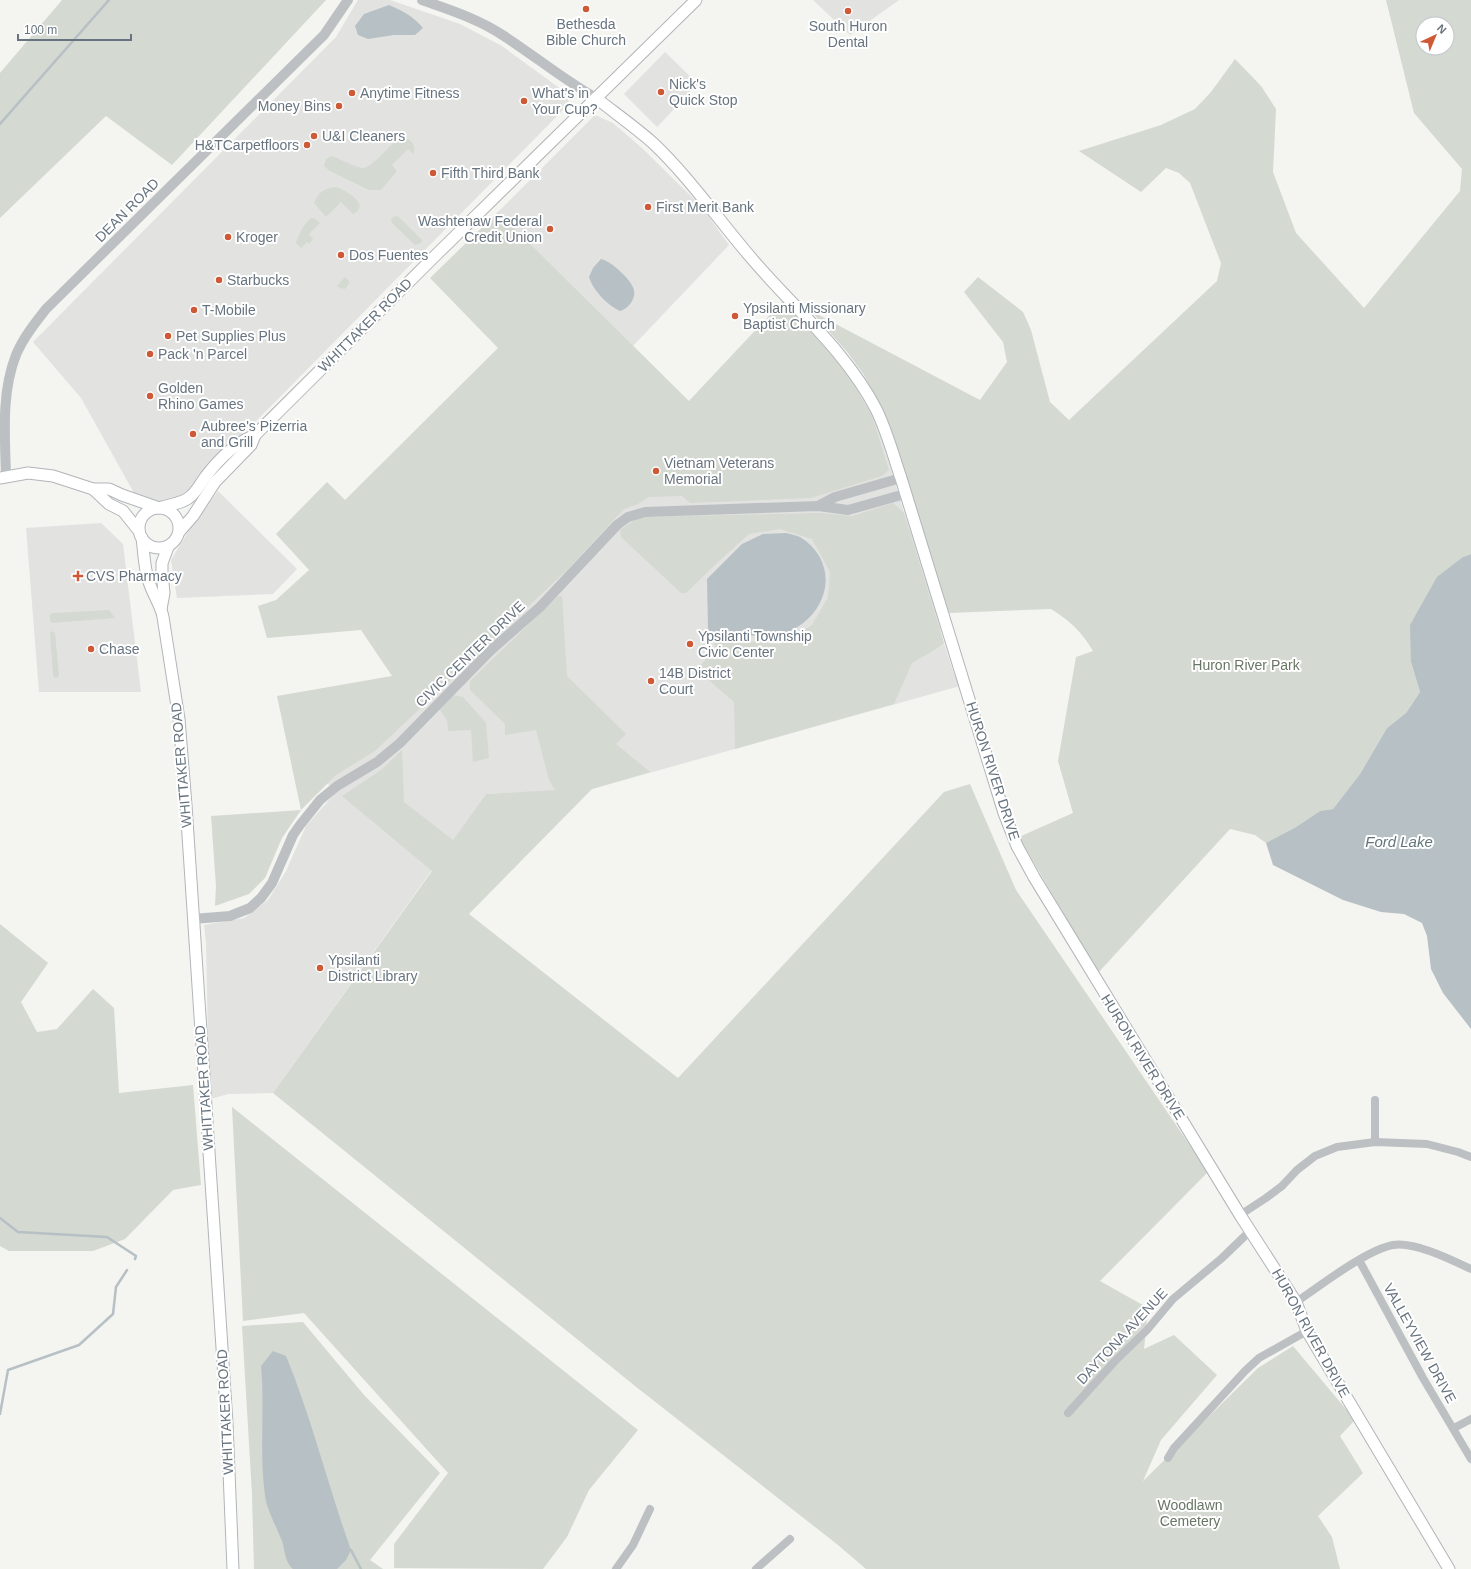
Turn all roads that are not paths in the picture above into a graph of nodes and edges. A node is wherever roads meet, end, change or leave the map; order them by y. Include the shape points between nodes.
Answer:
1 (348, 0) edge
2 (422, 0) edge
3 (696, 0) edge
4 (596, 98) junction
5 (255, 435) junction
6 (3, 477) edge
7 (900, 478) junction
8 (93, 489) junction
9 (905, 494) junction
10 (818, 506) junction
11 (161, 508) junction
12 (179, 532) junction
13 (140, 534) junction
14 (168, 546) junction
15 (162, 609) junction
16 (193, 919) junction
17 (1375, 1100) dead end
18 (1376, 1142) junction
19 (1471, 1158) edge
20 (1240, 1215) junction
21 (1250, 1231) junction
22 (1359, 1260) junction
23 (1471, 1269) edge
24 (1296, 1302) junction
25 (1307, 1331) junction
26 (1068, 1413) dead end
27 (1471, 1419) edge
28 (1454, 1428) junction
29 (1168, 1458) dead end
30 (1471, 1460) edge
31 (650, 1509) dead end
32 (790, 1539) dead end
33 (233, 1569) edge
34 (616, 1569) edge
35 (756, 1569) edge
36 (1449, 1569) edge

1 - 6 street, DEAN ROAD via 324,35 46,309 30,330 16,354 8,379
2 - 4 street via 496,31
3 - 4 main road, WHITTAKER ROAD
4 - 5 main road, WHITTAKER ROAD
4 - 7 main road, HURON RIVER DRIVE via 652,142 755,262 844,359 877,410
5 - 11 main road, WHITTAKER ROAD via 244,439 230,450 212,468 191,496 184,501
5 - 12 main road, WHITTAKER ROAD via 251,445 215,482 193,516
6 - 8 main road via 28,473 53,476
7 - 9 main road, HURON RIVER DRIVE
7 - 10 street, CIVIC CENTER DRIVE via 835,497
8 - 11 main road via 109,489
8 - 13 main road via 109,504 123,511
9 - 10 street, CIVIC CENTER DRIVE via 848,510
9 - 20 main road, HURON RIVER DRIVE via 1004,813 1017,846 1076,949
10 - 16 street, CIVIC CENTER DRIVE via 645,512 628,517 617,525 540,607 490,651 400,743 377,762 337,786 320,800 293,835 272,883 261,898 250,908 230,916
11 - 12 main road via 173,513 179,521
11 - 13 main road via 152,508 144,514 140,522
12 - 14 main road via 176,540
13 - 14 main road via 149,546
13 - 15 main road, WHITTAKER ROAD via 148,580
14 - 15 main road, WHITTAKER ROAD via 162,563
15 - 16 main road, WHITTAKER ROAD via 179,720
16 - 33 main road, WHITTAKER ROAD via 227,1423
17 - 18 street
18 - 19 street via 1427,1144
18 - 20 street via 1337,1147 1315,1156 1296,1170 1282,1186
20 - 21 main road, HURON RIVER DRIVE
21 - 24 main road, HURON RIVER DRIVE
21 - 26 street, DAYTONA AVENUE via 1173,1299
22 - 23 street via 1394,1244 1418,1247
22 - 24 street
22 - 28 street, VALLEYVIEW DRIVE via 1423,1378
24 - 25 main road, HURON RIVER DRIVE
25 - 29 street via 1259,1358 1249,1367 1174,1448
25 - 36 main road, HURON RIVER DRIVE
27 - 28 street
28 - 30 street, VALLEYVIEW DRIVE
31 - 34 street via 633,1545
32 - 35 street

